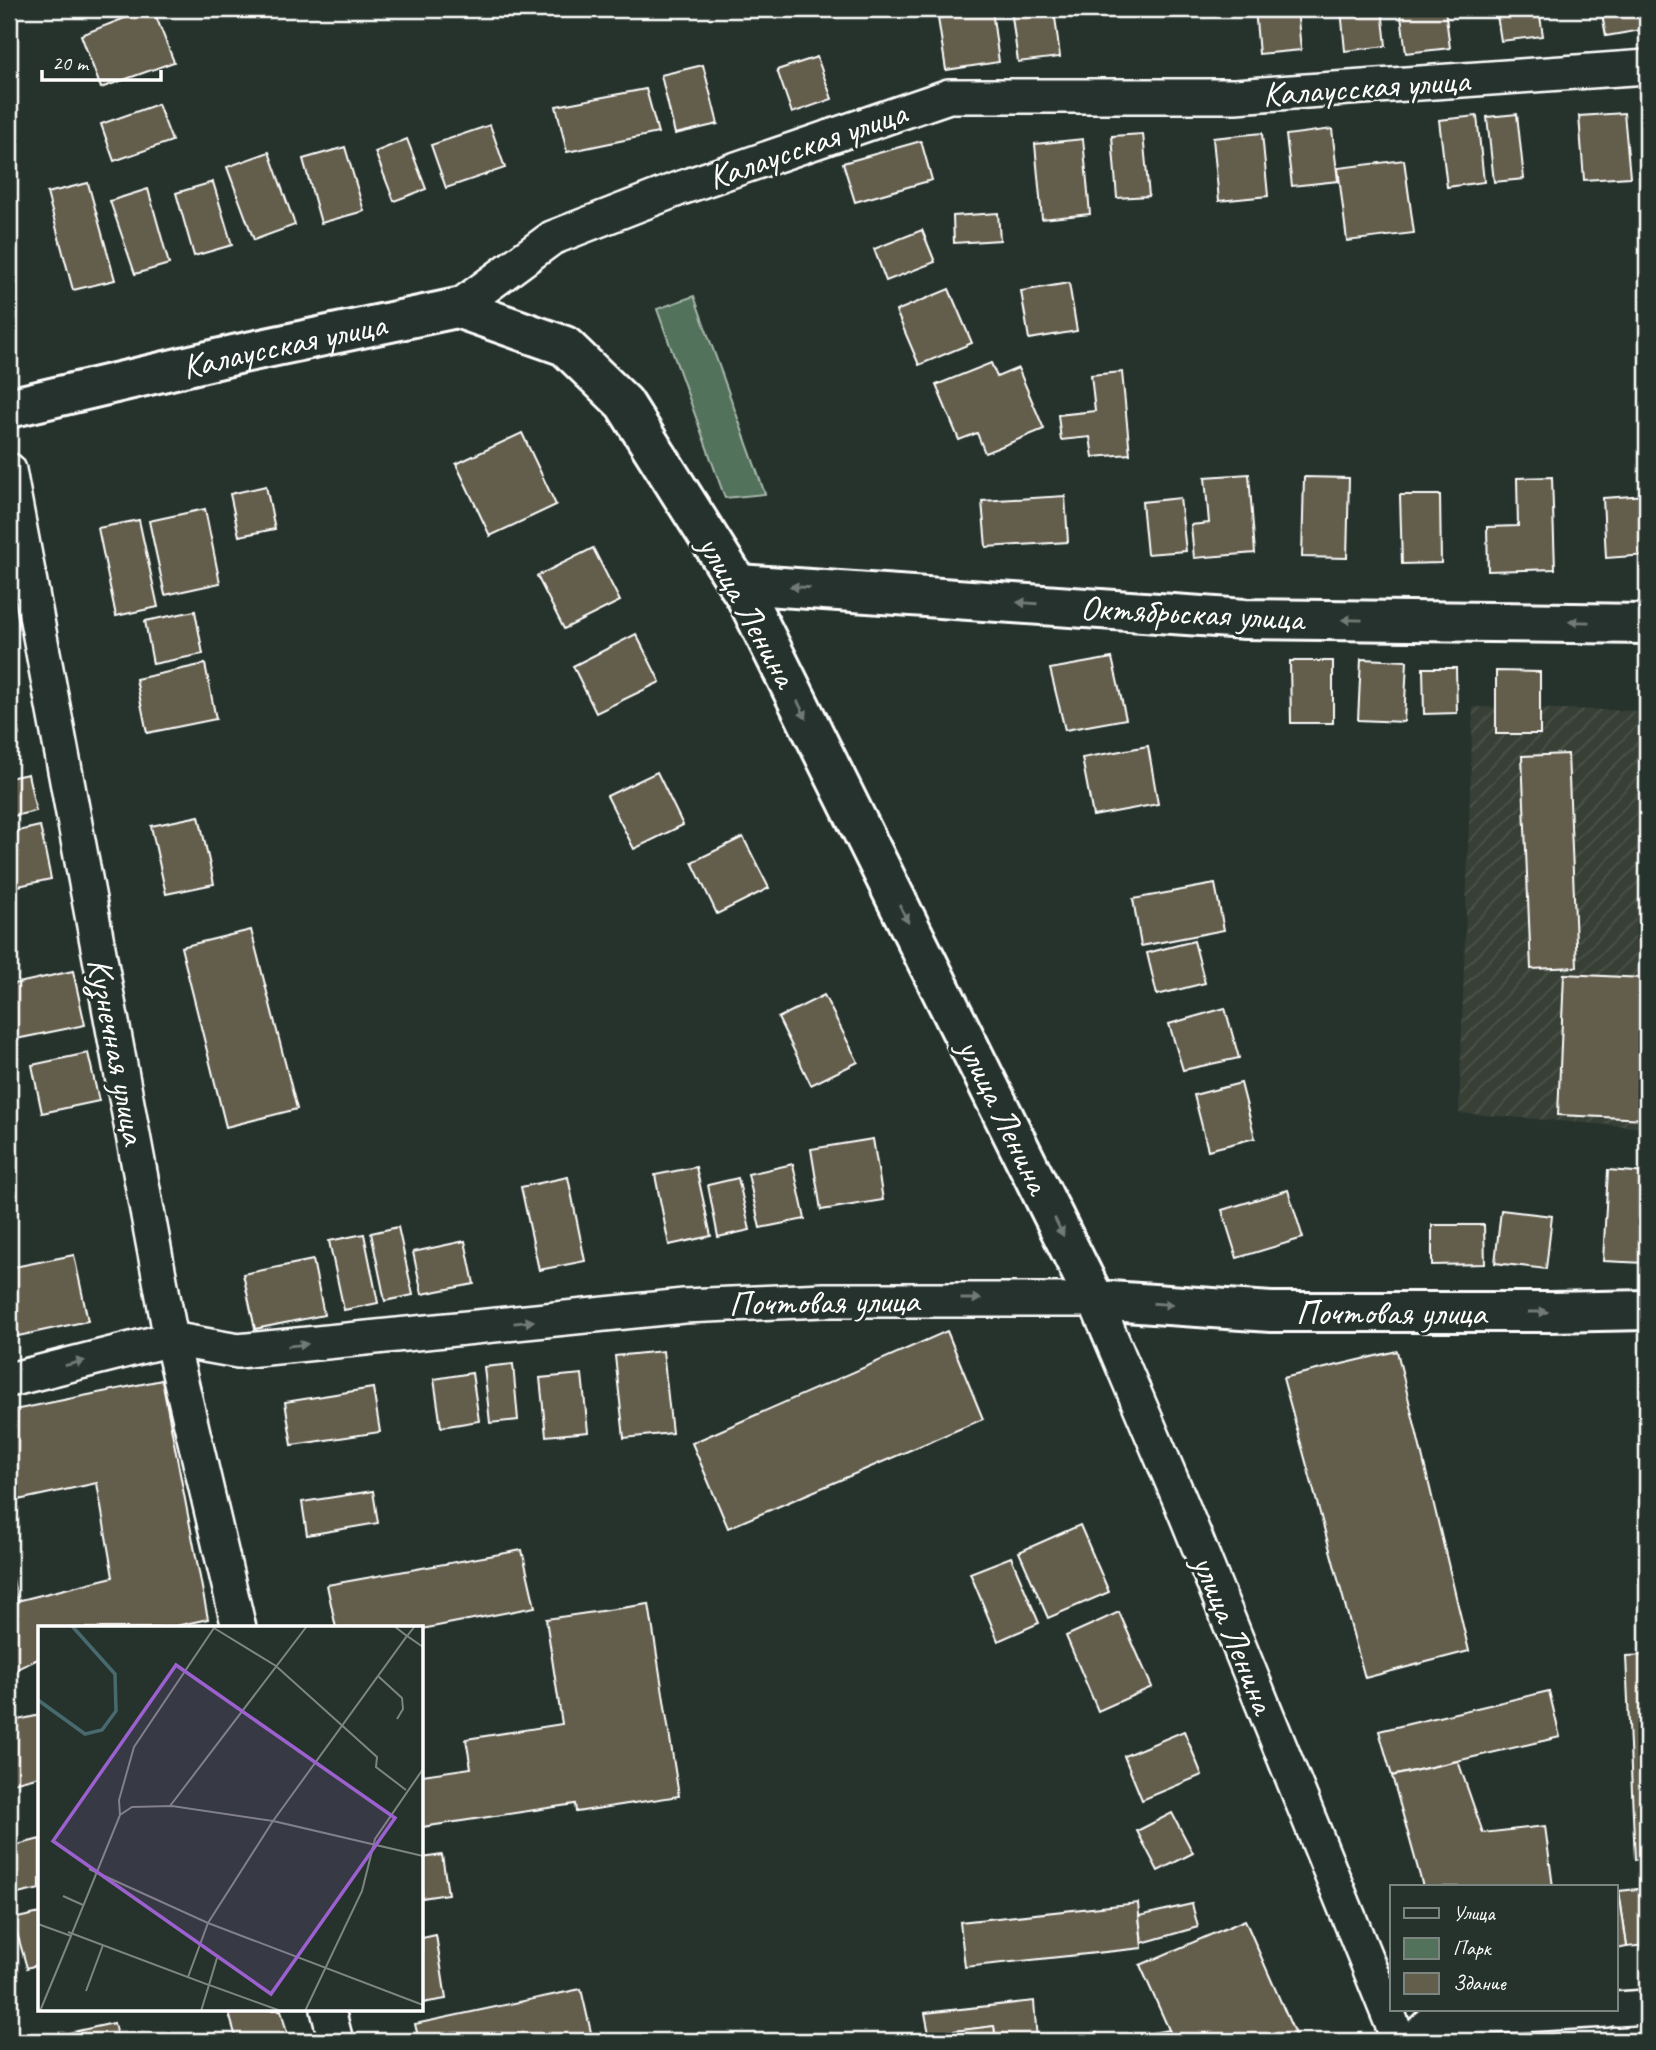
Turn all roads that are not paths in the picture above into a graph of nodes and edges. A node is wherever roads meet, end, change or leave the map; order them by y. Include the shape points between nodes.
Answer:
1 (1647, 67) edge
2 (457, 308) junction
3 (9, 408) edge
4 (9, 470) edge
5 (738, 584) junction
6 (1647, 624) edge
7 (1095, 1300) junction
8 (1647, 1310) edge
9 (171, 1339) junction
10 (9, 1380) edge
11 (239, 1626) edge
12 (1647, 2007) edge
13 (1618, 2009) edge
14 (328, 2011) edge
15 (1590, 2011) edge
16 (335, 2041) edge
17 (1399, 2041) edge
18 (1413, 2041) edge

1 - 2 street, Калаусская улица via 1235,96 949,96 552,237
2 - 3 main road, Калаусская улица
2 - 5 main road, улица Ленина via 565,346 624,402
4 - 9 street, Кузнечная улица
6 -> 5 main road, Октябрьская улица via 1245,619
5 -> 7 main road, улица Ленина
7 -> 8 main road, Почтовая улица via 1271,1312
9 -> 7 street, Почтовая улица via 238,1351 684,1306 824,1300
7 - 17 street, улица Ленина
10 -> 9 street, Почтовая улица
9 - 11 street, Кузнечная улица
12 - 13 street
14 - 16 street
15 - 18 street via 1434,2020

